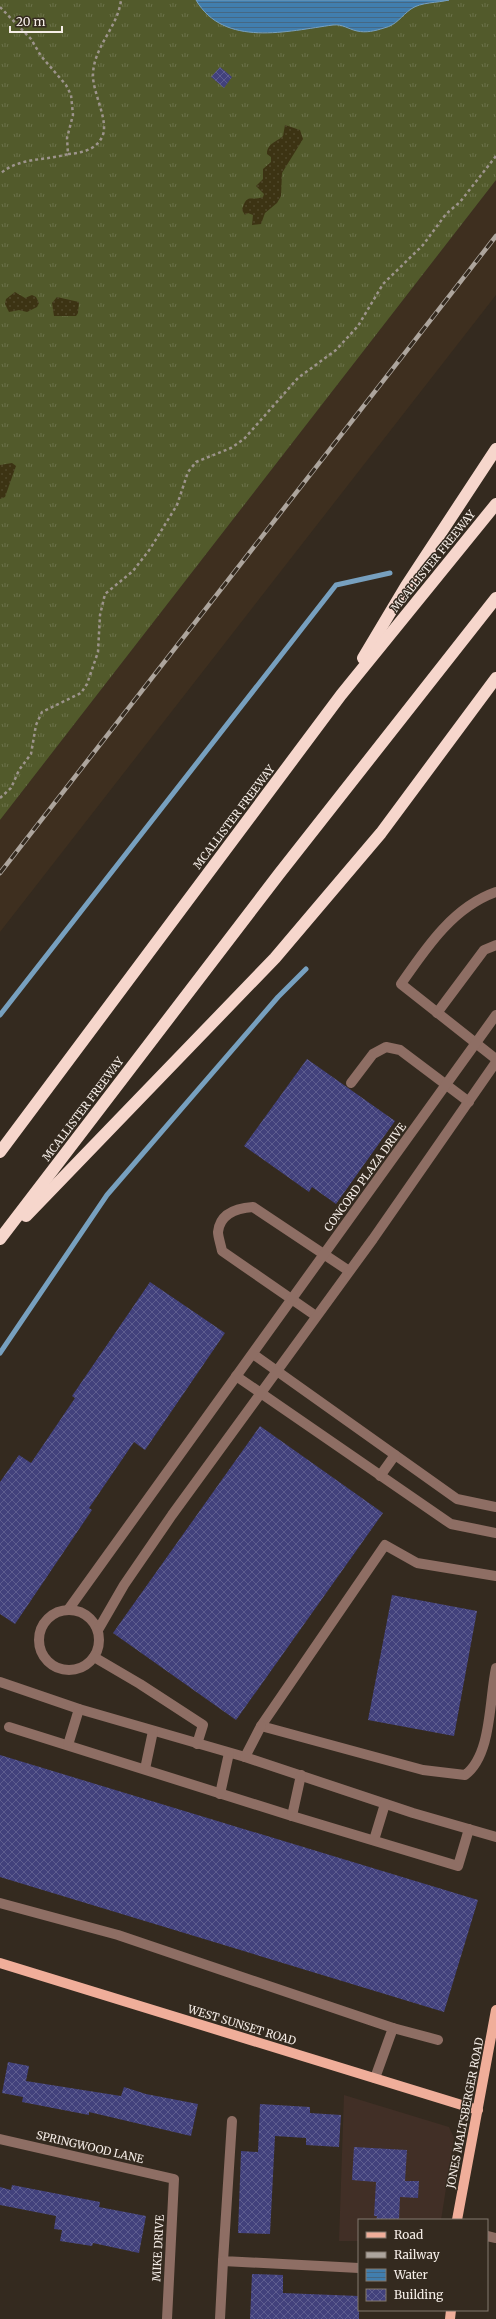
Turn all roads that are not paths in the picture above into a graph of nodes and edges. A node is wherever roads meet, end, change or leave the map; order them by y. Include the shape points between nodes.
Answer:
1 (496, 449) edge
2 (496, 504) edge
3 (496, 598) edge
4 (496, 678) edge
5 (340, 695) junction
6 (496, 892) edge
7 (496, 945) edge
8 (437, 1013) junction
9 (496, 1015) edge
10 (475, 1044) junction
11 (496, 1061) edge
12 (352, 1083) dead end
13 (446, 1085) junction
14 (469, 1102) junction
15 (0, 1152) edge
16 (0, 1239) edge
17 (0, 1242) edge
18 (324, 1254) junction
19 (349, 1271) junction
20 (293, 1298) junction
21 (316, 1316) junction
22 (253, 1354) junction
23 (278, 1371) junction
24 (236, 1376) junction
25 (263, 1393) junction
26 (396, 1455) junction
27 (380, 1476) junction
28 (496, 1507) edge
29 (496, 1533) edge
30 (496, 1576) edge
31 (68, 1610) junction
32 (98, 1630) junction
33 (94, 1657) junction
34 (496, 1668) edge
35 (0, 1682) edge
36 (79, 1709) junction
37 (261, 1726) junction
38 (9, 1727) dead end
39 (153, 1731) junction
40 (197, 1744) junction
41 (68, 1745) junction
42 (229, 1753) junction
43 (245, 1757) junction
44 (145, 1769) junction
45 (301, 1775) junction
46 (220, 1794) junction
47 (385, 1804) junction
48 (292, 1816) junction
49 (469, 1829) junction
50 (496, 1837) edge
51 (374, 1840) junction
52 (0, 1903) edge
53 (0, 1963) edge
54 (496, 2010) edge
55 (393, 2028) junction
56 (438, 2040) dead end
57 (375, 2078) junction
58 (478, 2110) junction
59 (232, 2120) dead end
60 (0, 2139) edge
61 (174, 2179) joint
62 (457, 2219) edge
63 (222, 2261) junction
64 (358, 2268) edge
65 (167, 2319) edge
66 (220, 2319) edge

1 - 5 highway via 406,586
2 - 5 highway, MCALLISTER FREEWAY
3 - 16 highway, MCALLISTER FREEWAY via 279,874
4 - 17 highway via 381,833 275,958
5 - 15 highway, MCALLISTER FREEWAY
6 - 8 street via 461,911 433,940 401,984
7 - 8 street via 484,950
8 - 10 street
9 - 10 street, CONCORD PLAZA DRIVE
10 - 11 street
10 - 13 street, CONCORD PLAZA DRIVE
11 - 14 street
12 - 13 street via 373,1054 386,1047 400,1050
13 - 14 street
13 - 18 street, CONCORD PLAZA DRIVE
14 - 19 street
18 - 19 street
18 - 20 street, CONCORD PLAZA DRIVE
18 - 20 street via 253,1207 236,1209 225,1217 218,1232 222,1250
19 - 21 street
20 - 21 street
20 - 22 street, CONCORD PLAZA DRIVE
21 - 23 street
22 - 23 street
22 - 24 street, CONCORD PLAZA DRIVE
23 - 25 street
23 - 26 street
24 - 25 street
24 - 31 street, CONCORD PLAZA DRIVE
25 - 27 street
25 - 32 street via 172,1514 124,1585
26 - 27 street
26 - 28 street via 457,1499
27 - 29 street via 451,1524
30 - 37 street via 417,1563 385,1545
31 - 32 street via 86,1615
31 - 33 street via 50,1617 44,1624 40,1633 42,1653 49,1662 67,1670 77,1669
32 - 33 street via 100,1639
33 - 40 street via 203,1724
34 - 37 street via 484,1749 474,1768 465,1775 423,1770
35 - 36 street
36 - 39 street
36 - 41 street
37 - 43 street
38 - 41 street
39 - 40 street
39 - 44 street
40 - 42 street
41 - 44 street
42 - 43 street
42 - 46 street
43 - 45 street
44 - 46 street
45 - 47 street
45 - 48 street
46 - 48 street
47 - 49 street
47 - 51 street
48 - 51 street
49 - 50 street
49 - 51 street via 458,1866
52 - 55 street via 118,1935
53 - 57 main road, WEST SUNSET ROAD
54 - 58 main road, JONES MALTSBERGER ROAD
55 - 56 street
55 - 57 street
57 - 58 main road, WEST SUNSET ROAD
58 - 62 main road, JONES MALTSBERGER ROAD
59 - 63 street
60 - 61 street, SPRINGWOOD LANE
61 - 65 street, MIKE DRIVE
63 - 64 street
63 - 66 street

